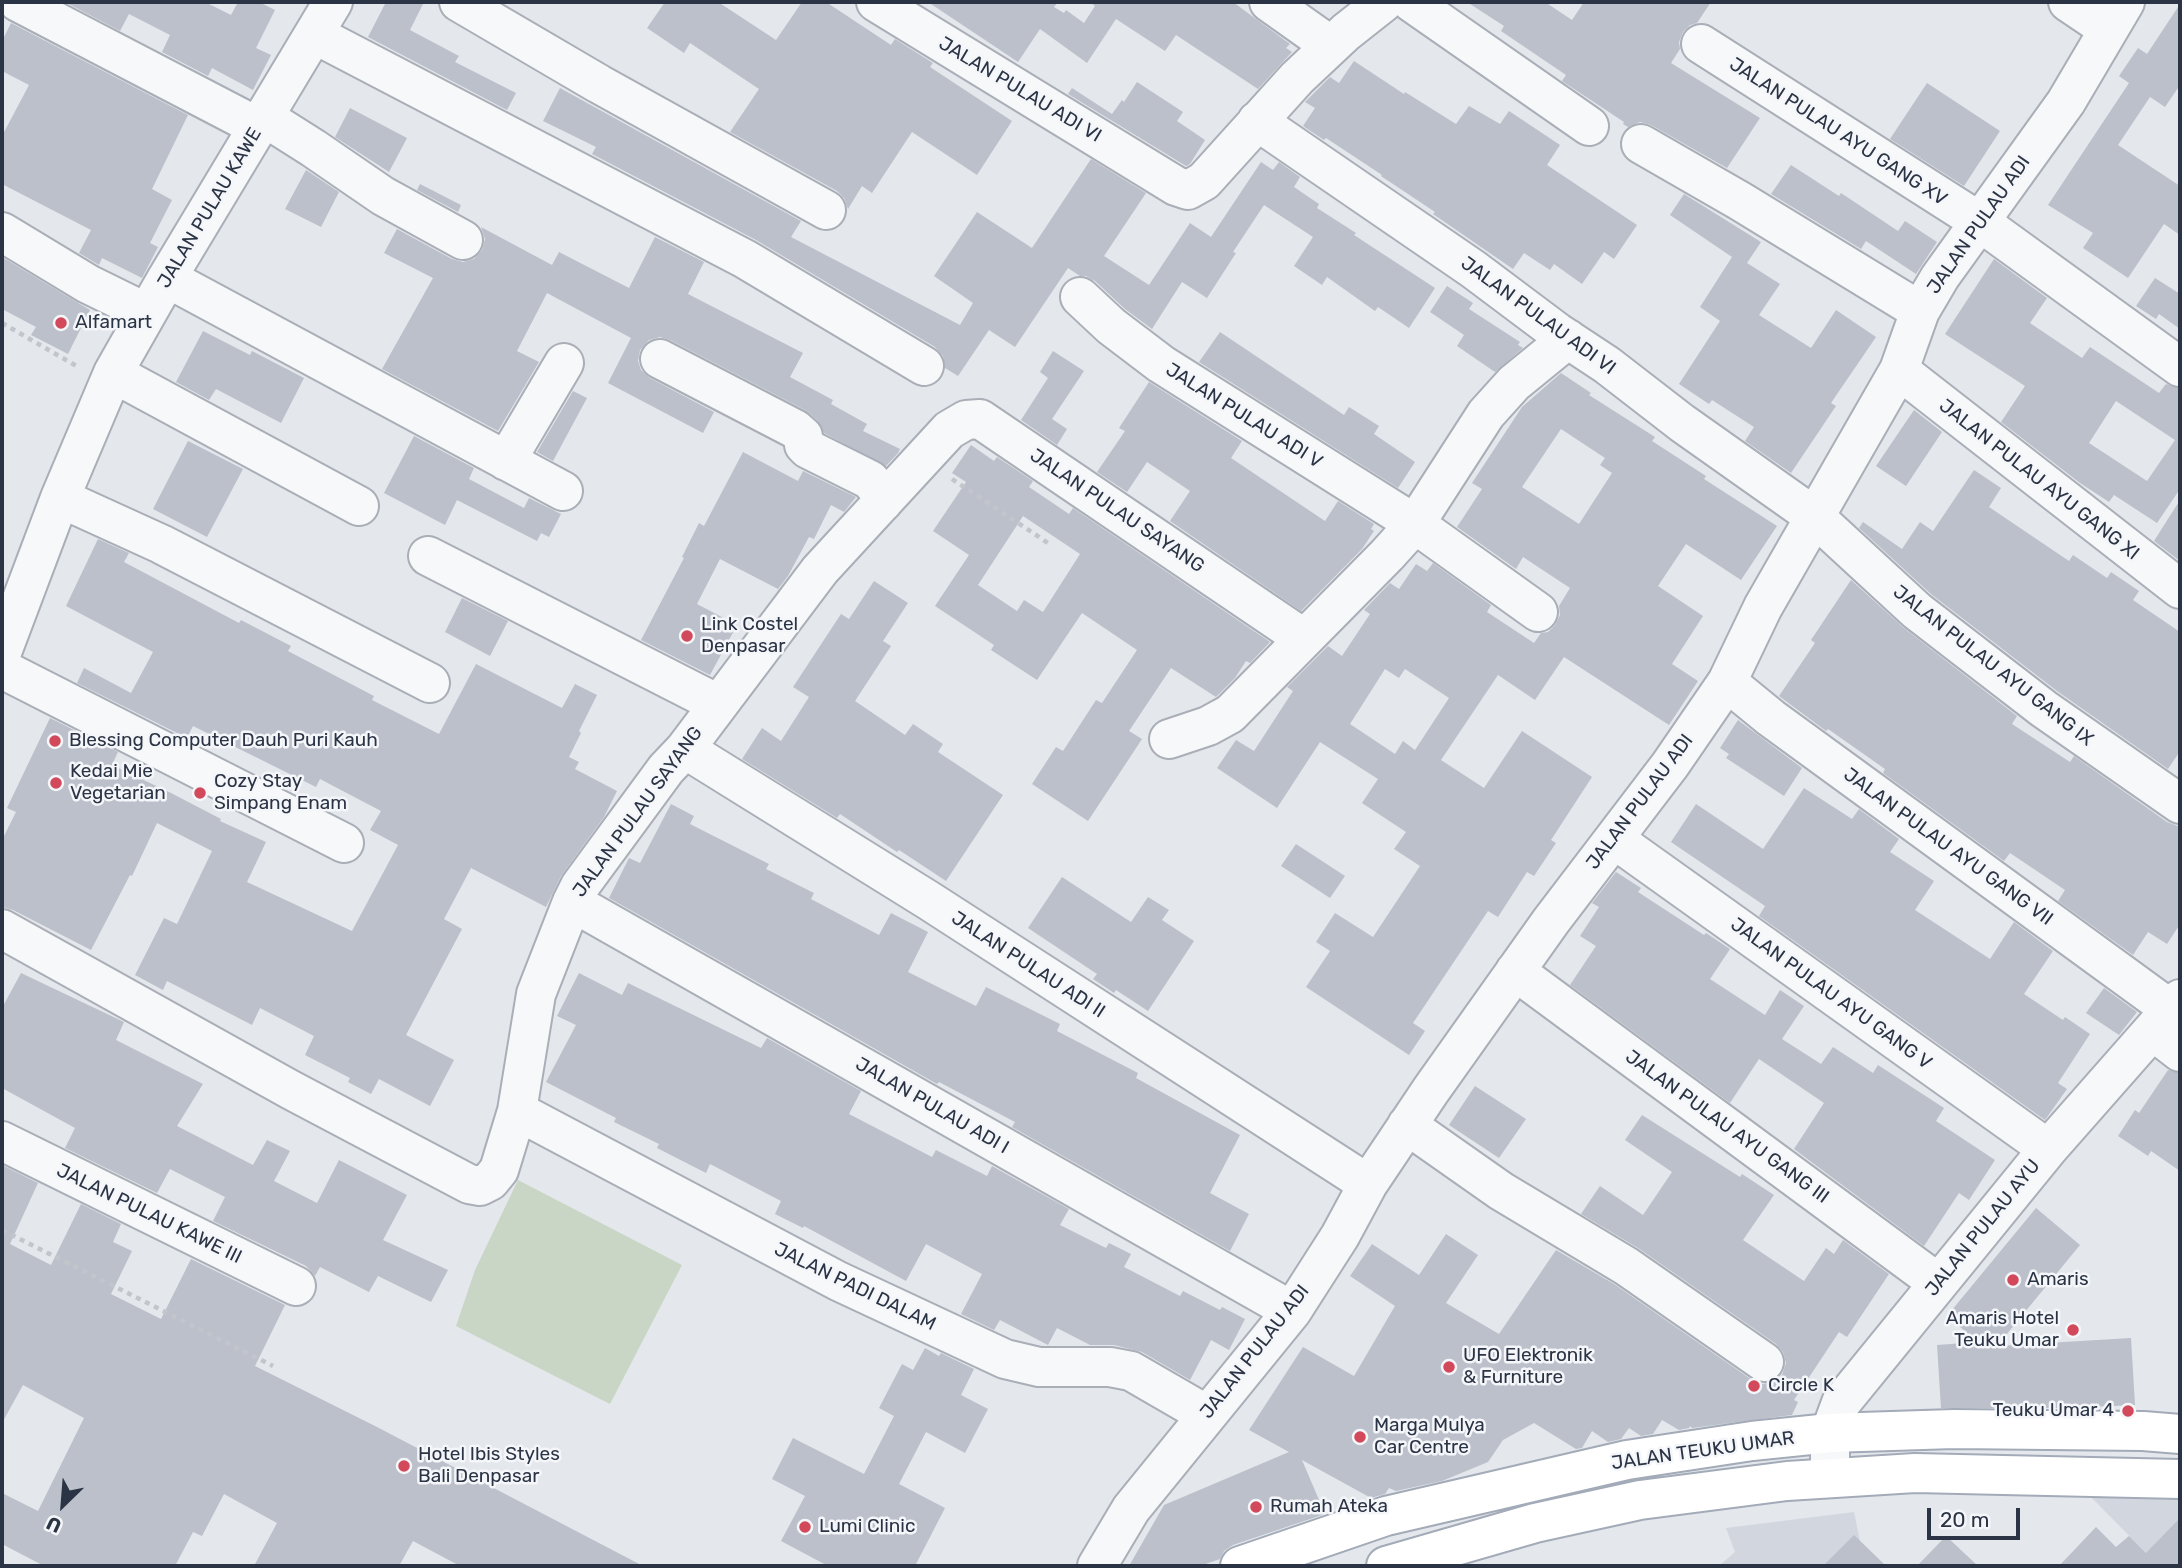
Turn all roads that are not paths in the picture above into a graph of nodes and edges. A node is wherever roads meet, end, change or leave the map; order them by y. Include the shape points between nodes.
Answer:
1 (18, 2) edge
2 (459, 2) edge
3 (876, 2) edge
4 (1269, 2) edge
5 (1384, 2) edge
6 (1411, 2) edge
7 (2068, 2) edge
8 (324, 11) edge
9 (2117, 15) edge
10 (1701, 44) dead end
11 (1331, 46) junction
12 (1257, 121) junction
13 (261, 122) junction
14 (1589, 126) dead end
15 (1641, 144) dead end
16 (826, 210) dead end
17 (1980, 222) junction
18 (2, 232) edge
19 (463, 240) dead end
20 (167, 278) junction
21 (1080, 297) dead end
22 (1920, 311) junction
23 (147, 313) junction
24 (1568, 339) junction
25 (660, 359) dead end
26 (564, 363) dead end
27 (924, 366) dead end
28 (2180, 367) edge
29 (1899, 370) junction
30 (110, 379) junction
31 (506, 461) junction
32 (563, 491) dead end
33 (60, 498) junction
34 (883, 502) junction
35 (359, 506) dead end
36 (1815, 517) junction
37 (1415, 524) junction
38 (428, 556) dead end
39 (2180, 589) edge
40 (1538, 612) dead end
41 (1303, 638) junction
42 (3, 647) edge
43 (1727, 682) junction
44 (430, 683) dead end
45 (718, 704) junction
46 (1169, 738) dead end
47 (685, 749) junction
48 (2180, 804) edge
49 (1614, 839) junction
50 (344, 843) dead end
51 (572, 902) junction
52 (2, 929) edge
53 (1515, 971) junction
54 (2171, 1023) edge
55 (517, 1111) junction
56 (1407, 1125) junction
57 (2, 1142) edge
58 (2048, 1149) junction
59 (1368, 1184) junction
60 (1938, 1283) junction
61 (296, 1286) dead end
62 (1292, 1311) junction
63 (1764, 1362) dead end
64 (1207, 1415) junction
65 (1830, 1433) junction
66 (2180, 1434) edge
67 (1830, 1478) junction
68 (2180, 1479) edge
69 (1097, 1566) edge
70 (1240, 1566) edge
71 (1387, 1566) edge

1 - 13 street
2 - 16 street
3 - 12 street, JALAN PULAU ADI VI via 1183,189 1204,181
4 - 11 street
5 - 11 street, JALAN PULAU ADI VI
6 - 14 street
7 - 9 street
8 - 13 street, JALAN PULAU KAWE
8 - 27 street
9 - 17 street, JALAN PULAU ADI via 2066,102
10 - 17 street, JALAN PULAU AYU GANG XV
11 - 12 street, JALAN PULAU ADI VI
12 - 24 street, JALAN PULAU ADI VI
13 - 19 street via 313,148 383,196
13 - 20 street, JALAN PULAU KAWE
15 - 22 street
17 - 22 street, JALAN PULAU ADI
17 - 28 street, JALAN PULAU AYU GANG XV
18 - 23 street
20 - 23 street, JALAN PULAU KAWE
20 - 31 street
21 - 37 street, JALAN PULAU ADI V via 1161,363
22 - 29 street, JALAN PULAU ADI
23 - 30 street, JALAN PULAU KAWE
24 - 36 street, JALAN PULAU ADI VI
24 - 37 street via 1514,383 1486,414
25 - 34 street via 795,429 808,449 870,480
26 - 31 street
29 - 36 street, JALAN PULAU ADI
29 - 39 street, JALAN PULAU AYU GANG XI
30 - 33 street, JALAN PULAU KAWE
30 - 35 street
31 - 32 street
33 - 42 street, JALAN PULAU KAWE
33 - 44 street via 161,544
34 - 41 street, JALAN PULAU SAYANG via 949,430 966,419 981,419
34 - 45 street, JALAN PULAU SAYANG via 820,570
36 - 43 street, JALAN PULAU ADI via 1763,607
36 - 48 street, JALAN PULAU AYU GANG IX via 1928,620
37 - 40 street, JALAN PULAU ADI V
37 - 41 street
38 - 45 street
41 - 46 street via 1230,714
42 - 50 street
43 - 49 street, JALAN PULAU ADI
43 - 54 street, JALAN PULAU AYU GANG VII
45 - 47 street, JALAN PULAU SAYANG
47 - 51 street, JALAN PULAU SAYANG
47 - 59 street, JALAN PULAU ADI II
49 - 53 street, JALAN PULAU ADI
49 - 58 street, JALAN PULAU AYU GANG V
51 - 55 street, JALAN PULAU SAYANG via 536,994
51 - 62 street, JALAN PULAU ADI I
52 - 55 street, JALAN PULAU SAYANG via 469,1184 480,1186 499,1170
53 - 56 street, JALAN PULAU ADI
53 - 60 street, JALAN PULAU AYU GANG III
54 - 58 street, JALAN PULAU AYU
55 - 64 street, JALAN PADI DALAM via 838,1281 1005,1359 1039,1367 1131,1371
56 - 59 street, JALAN PULAU ADI
56 - 63 street via 1501,1191 1626,1266
57 - 61 street, JALAN PULAU KAWE III
58 - 60 street, JALAN PULAU AYU
59 - 62 street, JALAN PULAU ADI
60 - 65 street, JALAN PULAU AYU via 1841,1404
62 - 64 street, JALAN PULAU ADI
64 - 69 street, JALAN PULAU ADI via 1131,1509
65 - 66 main road, JALAN TEUKU UMAR via 1954,1429
65 - 67 street, JALAN PULAU AYU
65 - 70 main road, JALAN TEUKU UMAR via 1627,1460 1386,1516
67 - 68 main road, JALAN TEUKU UMAR via 1915,1473
67 - 71 main road, JALAN TEUKU UMAR via 1640,1500 1535,1522

